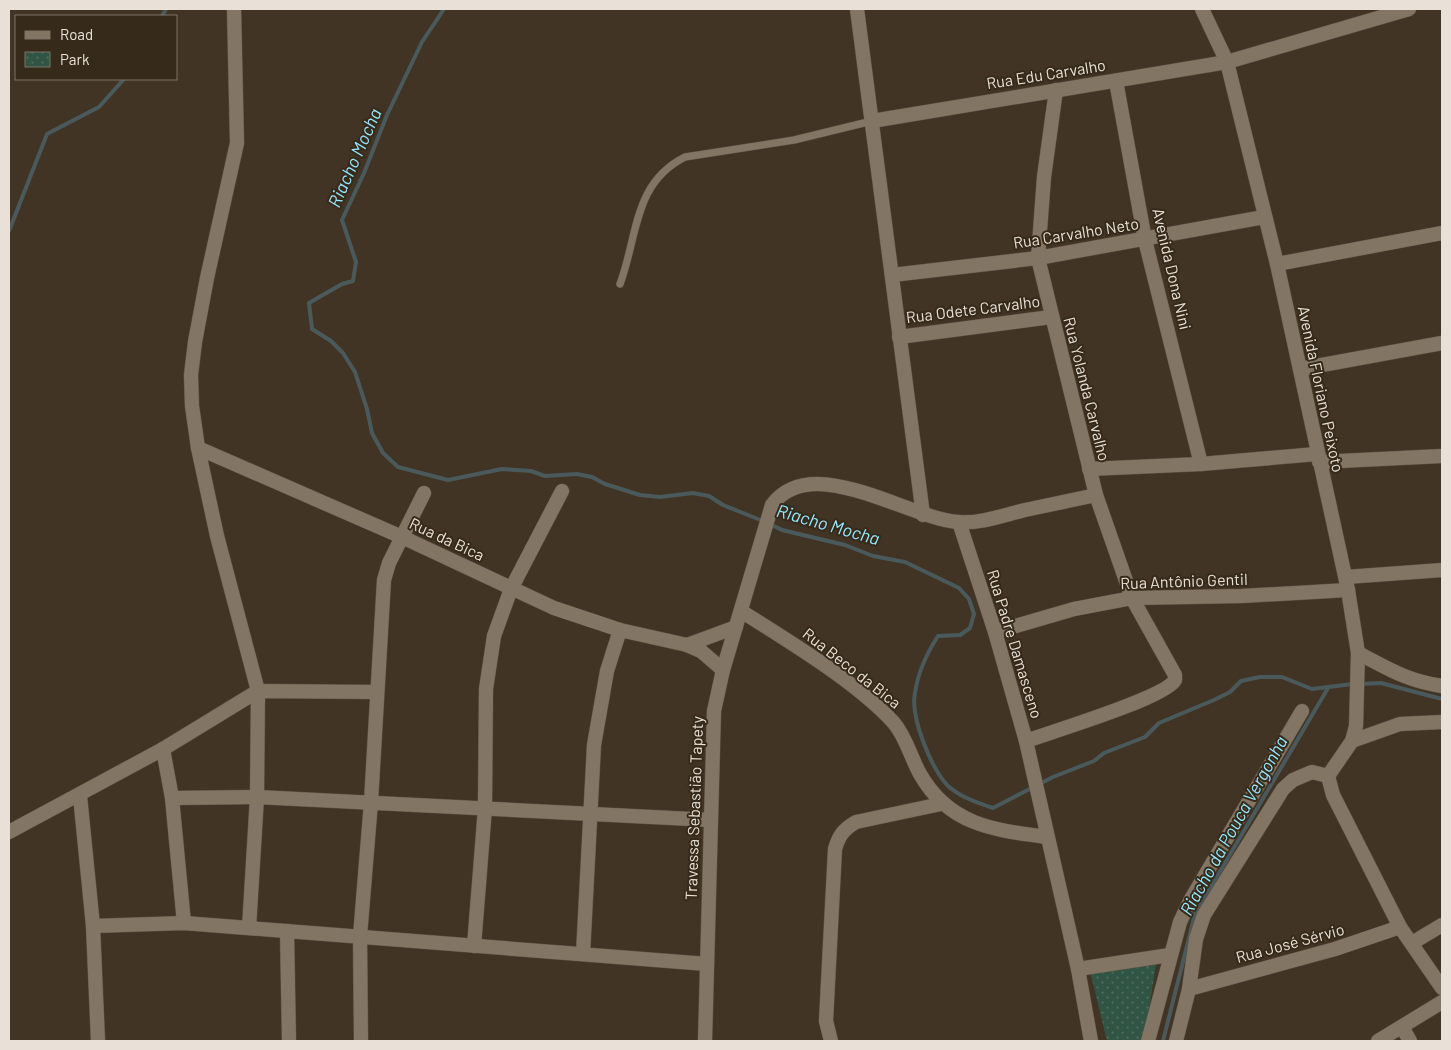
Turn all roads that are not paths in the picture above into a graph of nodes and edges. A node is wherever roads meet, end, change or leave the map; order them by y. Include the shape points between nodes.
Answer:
1 (234, 9) edge
2 (857, 9) edge
3 (1202, 9) edge
4 (1409, 9) edge
5 (1226, 62) junction
6 (1116, 81) junction
7 (1056, 90) junction
8 (872, 121) junction
9 (1264, 217) junction
10 (1442, 233) edge
11 (1145, 240) junction
12 (1038, 258) junction
13 (1276, 264) junction
14 (892, 275) junction
15 (620, 284) dead end
16 (1051, 317) junction
17 (899, 337) junction
18 (1442, 343) edge
19 (1300, 369) junction
20 (198, 448) junction
21 (1442, 456) edge
22 (1318, 458) junction
23 (1201, 464) junction
24 (1089, 470) junction
25 (562, 491) dead end
26 (424, 493) dead end
27 (1096, 495) junction
28 (923, 515) junction
29 (959, 522) junction
30 (402, 537) junction
31 (1442, 570) edge
32 (1347, 584) junction
33 (511, 589) junction
34 (1132, 598) junction
35 (740, 611) junction
36 (736, 627) junction
37 (620, 630) junction
38 (995, 632) junction
39 (687, 645) junction
40 (1358, 652) junction
41 (723, 670) junction
42 (1442, 686) edge
43 (258, 691) junction
44 (377, 692) junction
45 (1302, 711) dead end
46 (1442, 722) edge
47 (1026, 741) junction
48 (1352, 742) junction
49 (163, 749) junction
50 (1328, 776) junction
51 (80, 796) junction
52 (257, 797) junction
53 (172, 798) junction
54 (371, 802) junction
55 (941, 804) junction
56 (485, 808) junction
57 (589, 815) junction
58 (711, 820) junction
59 (9, 832) edge
60 (1047, 837) junction
61 (184, 923) junction
62 (1442, 925) edge
63 (93, 926) junction
64 (1400, 927) junction
65 (250, 928) junction
66 (287, 931) junction
67 (360, 936) junction
68 (1412, 943) junction
69 (474, 946) junction
70 (583, 954) junction
71 (1170, 955) junction
72 (707, 964) junction
73 (1078, 969) junction
74 (1442, 988) edge
75 (1188, 989) junction
76 (1442, 1002) edge
77 (1402, 1027) junction
78 (98, 1041) edge
79 (289, 1041) edge
80 (361, 1041) edge
81 (706, 1041) edge
82 (831, 1041) edge
83 (1091, 1041) edge
84 (1148, 1041) edge
85 (1176, 1041) edge
86 (1378, 1041) edge
87 (1410, 1041) edge

1 - 20 street via 238,129 195,342 191,375
2 - 8 street
3 - 5 street, Avenida Floriano Peixoto
4 - 5 street, Rua Edu Carvalho
5 - 6 street, Rua Edu Carvalho
5 - 9 street, Avenida Floriano Peixoto
6 - 7 street, Rua Edu Carvalho
6 - 11 street, Avenida Dona Nini
7 - 8 street, Rua Edu Carvalho
7 - 12 street, Rua Yolanda Carvalho via 1044,177
8 - 14 street
8 - 15 lane via 794,140 692,155 668,165 645,196
9 - 11 street, Rua Carvalho Neto
9 - 13 street, Avenida Floriano Peixoto
10 - 13 street
11 - 12 street, Rua Carvalho Neto
11 - 23 street, Avenida Dona Nini
12 - 14 street, Rua Carvalho Neto
12 - 16 street, Rua Yolanda Carvalho
13 - 19 street, Avenida Floriano Peixoto
14 - 17 street
16 - 17 street, Rua Odete Carvalho
16 - 24 street, Rua Yolanda Carvalho
17 - 28 street
18 - 19 street
19 - 22 street, Avenida Floriano Peixoto
20 - 30 street, Rua da Bica
20 - 43 street via 217,536
21 - 22 street
22 - 23 street
22 - 32 street, Avenida Floriano Peixoto
23 - 24 street
24 - 27 street, Rua Yolanda Carvalho
25 - 33 street
26 - 30 street
27 - 29 street via 999,517
27 - 34 street, Rua Yolanda Carvalho
28 - 29 street
28 - 35 street, Travessa Sebastião Tapety via 884,499 838,486 802,485 779,496 767,519
29 - 38 street, Rua Padre Damasceno
30 - 33 street, Rua da Bica
30 - 44 street via 384,580
31 - 32 street, Rua Antônio Gentil
32 - 34 street, Rua Antônio Gentil via 1242,596
32 - 40 street, Avenida Floriano Peixoto
33 - 37 street, Rua da Bica via 582,619
33 - 56 street via 494,636 486,689
34 - 38 street, Rua Antônio Gentil via 1074,609
34 - 47 street, Rua Yolanda Carvalho via 1175,680 1149,696
35 - 36 street, Travessa Sebastião Tapety
35 - 55 street, Rua Beco da Bica via 794,645 896,725 921,776
36 - 39 street
36 - 41 street, Travessa Sebastião Tapety
37 - 39 street, Rua da Bica
37 - 57 street via 600,706
38 - 47 street, Rua Padre Damasceno
39 - 41 street, Rua da Bica via 701,651
40 - 42 street via 1400,676
40 - 48 street, Avenida Floriano Peixoto via 1356,726
41 - 58 street, Travessa Sebastião Tapety via 714,711
43 - 44 street
43 - 49 street
43 - 52 street
44 - 54 street
45 - 71 street via 1191,899
46 - 48 street via 1400,724
47 - 60 street, Rua Padre Damasceno
48 - 50 street, Avenida Floriano Peixoto
49 - 51 street
49 - 53 street
50 - 64 street via 1333,795
50 - 75 street via 1312,772 1293,780 1283,789 1204,915 1196,939
51 - 59 street
51 - 63 street
52 - 53 street
52 - 54 street
52 - 65 street
53 - 61 street
54 - 56 street
54 - 67 street
55 - 60 street, Rua Beco da Bica via 968,821 1009,832
55 - 82 street via 856,822 845,828 838,838 826,1021
56 - 57 street
56 - 69 street
57 - 58 street
57 - 70 street
58 - 72 street, Travessa Sebastião Tapety
60 - 73 street
61 - 63 street
61 - 65 street
62 - 68 street
63 - 78 street
64 - 68 street
64 - 75 street, Rua José Sérvio via 1335,949
65 - 66 street
66 - 67 street
66 - 79 street
67 - 69 street
67 - 80 street
68 - 74 street
69 - 70 street
70 - 72 street
71 - 73 street
71 - 84 street
72 - 81 street, Travessa Sebastião Tapety
73 - 83 street
75 - 85 street
76 - 77 street
77 - 86 street
77 - 87 street

